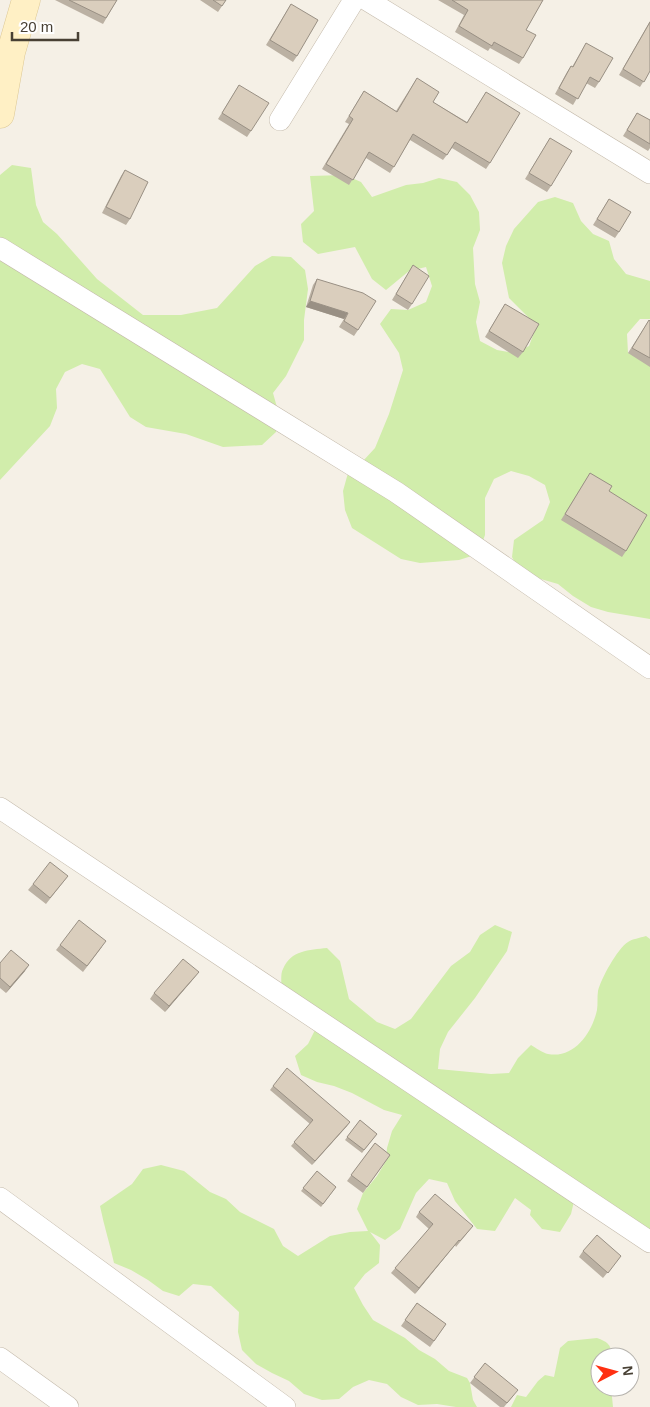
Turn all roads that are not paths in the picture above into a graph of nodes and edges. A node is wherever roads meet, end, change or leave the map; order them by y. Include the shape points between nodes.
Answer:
1 (26, 0) edge
2 (354, 0) edge
3 (367, 0) edge
4 (6, 49) edge
5 (0, 114) edge
6 (280, 120) dead end
7 (650, 173) edge
8 (0, 248) edge
9 (650, 668) edge
10 (0, 808) edge
11 (0, 1198) edge
12 (650, 1242) edge
13 (0, 1358) edge
14 (68, 1407) edge
15 (285, 1407) edge

1 - 4 street
2 - 6 street
3 - 7 street
4 - 5 street
8 - 9 street via 396,492
10 - 12 street
11 - 15 street
13 - 14 street

